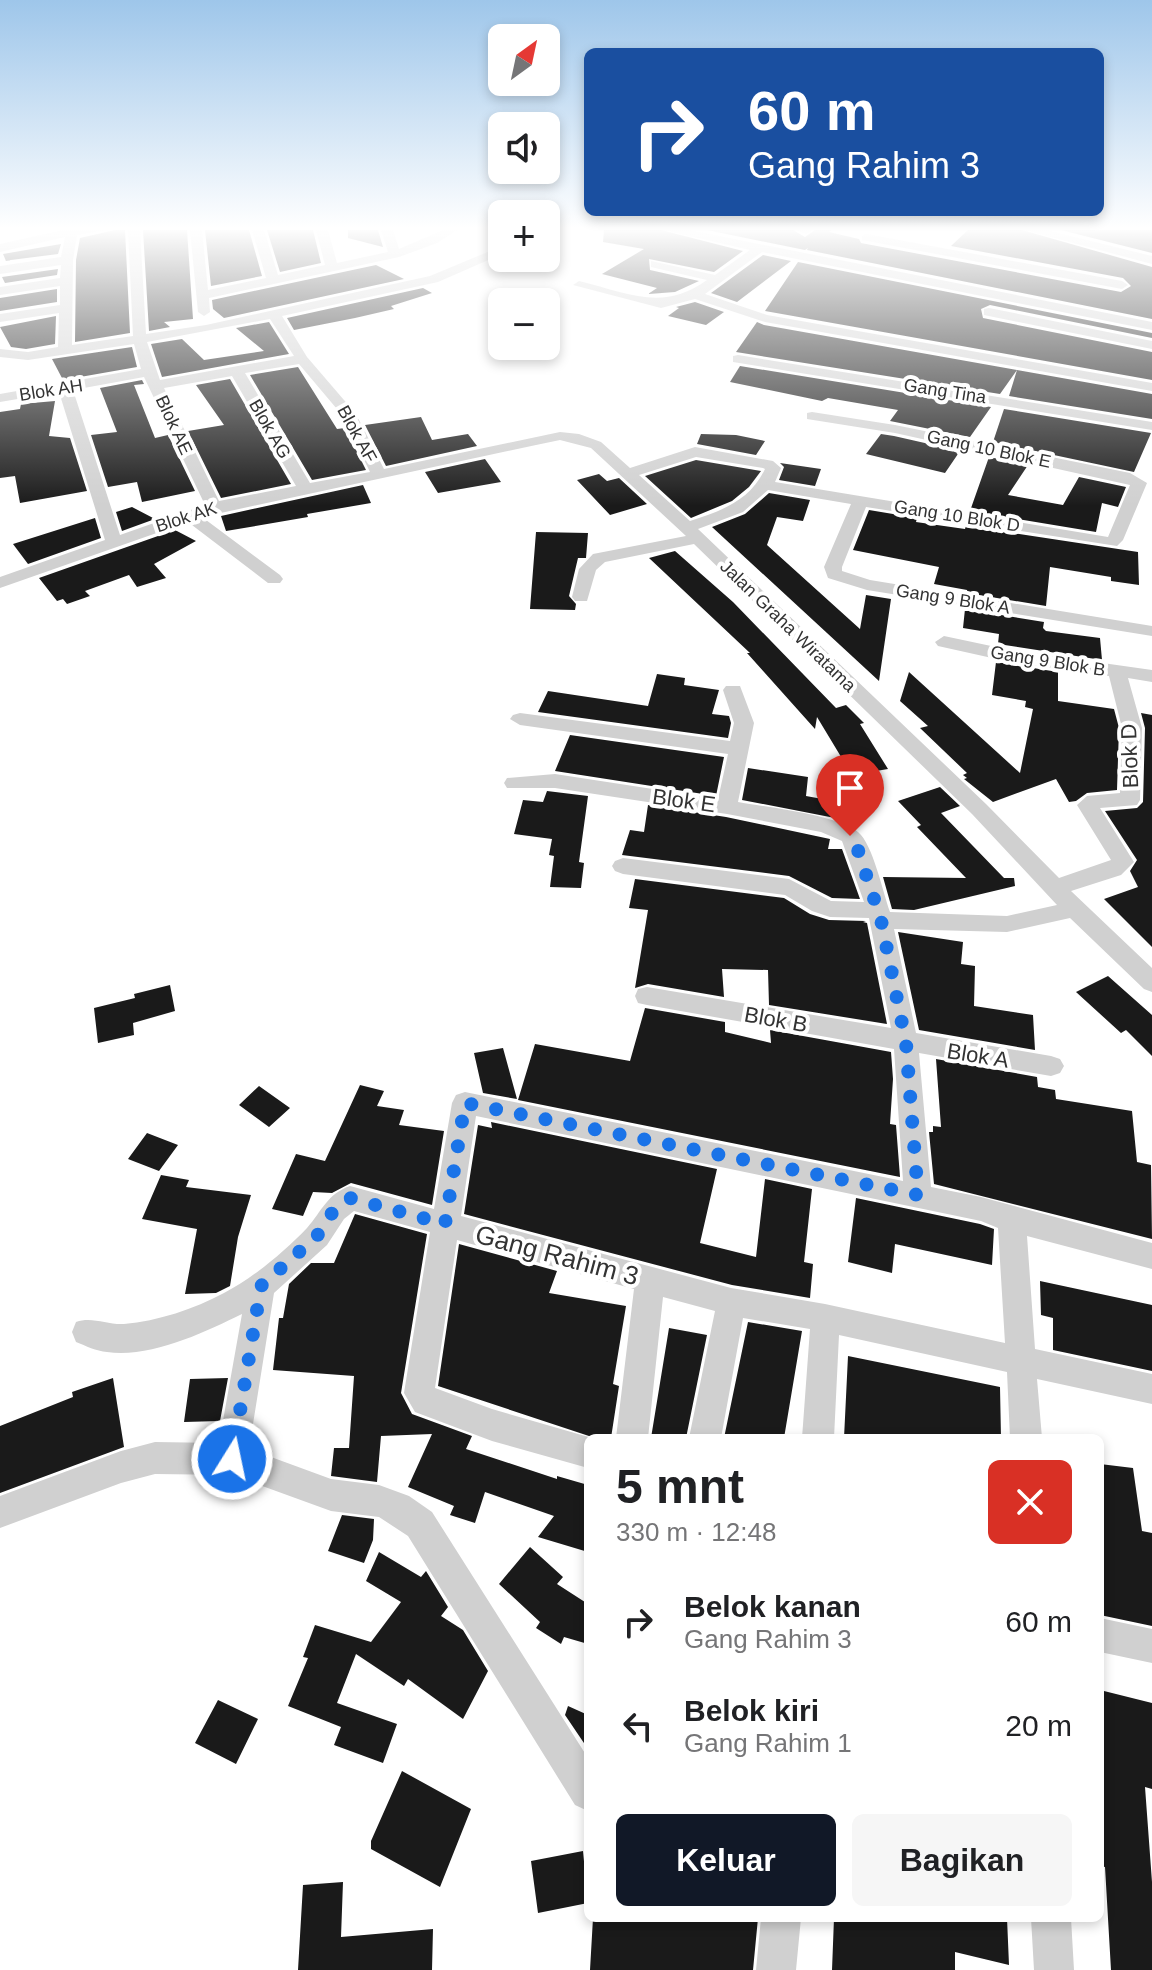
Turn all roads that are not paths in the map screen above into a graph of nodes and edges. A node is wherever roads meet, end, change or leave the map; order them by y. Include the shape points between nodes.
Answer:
1 (65, 322) edge
2 (139, 322) edge
3 (205, 322) edge
4 (238, 322) edge
5 (279, 322) edge
6 (779, 322) edge
7 (1040, 322) edge
8 (1131, 322) edge
9 (1152, 326) edge
10 (206, 329) junction
11 (140, 341) junction
12 (1152, 345) edge
13 (65, 352) junction
14 (0, 353) edge
15 (302, 359) junction
16 (738, 359) dead end
17 (236, 370) junction
18 (962, 374) junction
19 (152, 379) junction
20 (1152, 387) edge
21 (65, 388) junction
22 (0, 398) edge
23 (812, 416) dead end
24 (1152, 426) edge
25 (596, 445) joint
26 (378, 473) junction
27 (629, 473) junction
28 (764, 485) junction
29 (304, 487) junction
30 (861, 500) junction
31 (214, 507) junction
32 (1136, 510) joint
33 (188, 514) junction
34 (690, 533) junction
35 (114, 541) junction
36 (274, 579) dead end
37 (0, 583) edge
38 (581, 597) dead end
39 (1152, 631) edge
40 (944, 642) dead end
41 (1117, 671) junction
42 (1152, 676) edge
43 (733, 690) dead end
44 (520, 719) dead end
45 (738, 749) junction
46 (514, 783) dead end
47 (727, 807) junction
48 (623, 866) dead end
49 (1054, 888) junction
50 (1075, 909) junction
51 (879, 915) junction
52 (1152, 983) edge
53 (647, 996) dead end
54 (906, 1043) junction
55 (1051, 1066) dead end
56 (918, 1195) junction
57 (1012, 1220) junction
58 (445, 1224) junction
59 (1152, 1256) edge
60 (650, 1280) junction
61 (261, 1286) junction
62 (731, 1302) junction
63 (825, 1318) junction
64 (87, 1332) dead end
65 (1021, 1362) junction
66 (1152, 1389) edge
67 (632, 1434) edge
68 (706, 1434) edge
69 (818, 1434) edge
70 (1026, 1434) edge
71 (584, 1451) edge
72 (232, 1459) junction
73 (0, 1512) edge
74 (1104, 1636) edge
75 (1152, 1646) edge
76 (584, 1786) edge
77 (781, 1922) edge
78 (1052, 1922) edge
79 (1059, 1969) edge
80 (776, 1970) edge

1 - 13 street
2 - 11 street
3 - 10 street
4 - 10 street
5 - 15 street, Blok AF
6 - 18 street
7 - 12 street
8 - 9 street
10 - 11 street
11 - 13 street
11 - 19 street, Blok AE
13 - 14 street
15 - 17 street, Blok AH
15 - 26 street, Blok AF via 349,414
16 - 18 street, Gang Tina
17 - 19 street, Blok AH
17 - 29 street, Blok AG
18 - 20 street
18 - 24 street, Gang Tina
19 - 21 street, Blok AH
19 - 31 street, Blok AE
21 - 22 street, Blok AH
21 - 35 street
23 - 32 street, Gang 10 Blok E via 1130,478 1139,483
25 - 26 street, Blok AK via 560,436
25 - 27 street, Jalan Graha Wiratama
26 - 29 street, Blok AK
27 - 28 street via 695,452 768,464 773,468
27 - 34 street, Jalan Graha Wiratama
28 - 30 street, Gang 10 Blok D
28 - 34 street via 737,512
29 - 31 street, Blok AK
30 - 32 street, Gang 10 Blok D via 1111,542
30 - 39 street, Gang 9 Blok A via 833,567 838,577
31 - 33 street, Blok AK
33 - 35 street, Blok AK
33 - 36 street
34 - 38 street via 599,558 588,569
34 - 49 street, Jalan Graha Wiratama via 979,809
35 - 37 street, Blok AK
40 - 41 street, Gang 9 Blok B
41 - 42 street, Gang 9 Blok B
41 - 49 street, Blok D via 1132,728 1130,800 1088,805 1123,862
43 - 45 street via 744,723
44 - 45 street
45 - 47 street
46 - 47 street, Blok E via 555,781
47 - 51 street, Blok E via 826,826 850,836
48 - 51 street via 789,887 837,911
49 - 50 street, Jalan Graha Wiratama
50 - 51 street via 1007,924
50 - 52 street, Jalan Graha Wiratama
51 - 54 street
53 - 54 street, Blok B
54 - 55 street, Blok A
54 - 56 street
56 - 57 street
56 - 58 street via 465,1103
57 - 59 street
57 - 65 street
58 - 60 street, Gang Rahim 3
58 - 61 street, Gang Rahim 3 via 350,1198
58 - 71 street via 422,1398
60 - 62 street, Gang Rahim 3
60 - 67 street
61 - 64 street via 195,1321 136,1336 106,1338
61 - 72 street
62 - 63 street, Gang Rahim 3
62 - 68 street
63 - 65 street, Gang Rahim 3
63 - 69 street
65 - 66 street, Gang Rahim 3
65 - 70 street
72 - 73 street via 155,1458
72 - 76 street via 331,1495 379,1501 420,1524
74 - 75 street
77 - 80 street
78 - 79 street

